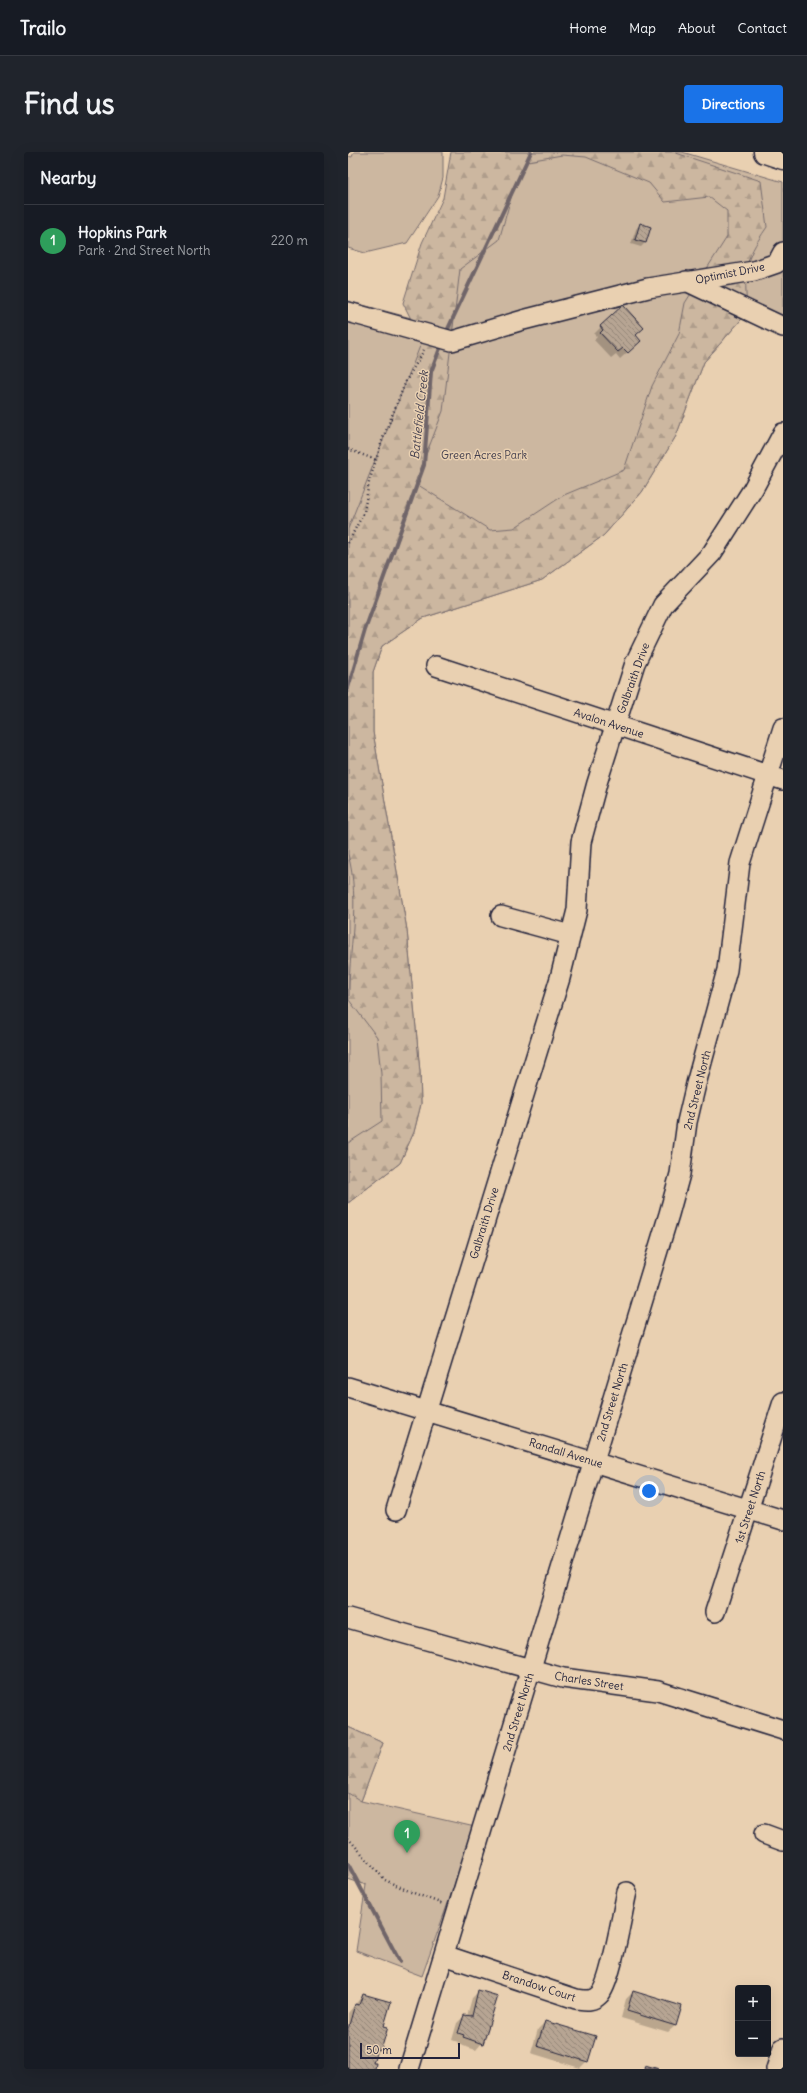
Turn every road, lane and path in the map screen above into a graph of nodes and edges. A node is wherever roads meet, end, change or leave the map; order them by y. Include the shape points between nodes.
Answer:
1 (765, 152) edge
2 (783, 158) edge
3 (783, 252) edge
4 (678, 283) junction
5 (348, 312) edge
6 (783, 327) edge
7 (441, 338) junction
8 (783, 433) edge
9 (348, 449) edge
10 (376, 460) junction
11 (348, 543) edge
12 (436, 666) dead end
13 (616, 725) junction
14 (783, 728) edge
15 (776, 777) edge
16 (501, 916) dead end
17 (570, 935) junction
18 (348, 1387) edge
19 (783, 1402) edge
20 (426, 1410) junction
21 (593, 1462) junction
22 (396, 1510) dead end
23 (749, 1510) junction
24 (783, 1520) edge
25 (715, 1612) dead end
26 (348, 1618) edge
27 (531, 1670) junction
28 (783, 1730) edge
29 (764, 1834) dead end
30 (348, 1838) edge
31 (783, 1840) edge
32 (627, 1892) dead end
33 (459, 1909) junction
34 (444, 1955) junction
35 (783, 2048) edge
36 (409, 2069) edge
37 (776, 2069) edge

1 - 2 main road
3 - 4 street, Optimist Drive via 777,263 754,271
4 - 6 street
4 - 7 street, Optimist Drive
5 - 7 street
7 - 10 path via 406,380
8 - 13 street, Galbraith Drive via 753,489 712,553 663,605 635,663
9 - 10 path
10 - 11 path via 364,512
12 - 13 street, Avalon Avenue
13 - 15 street, Avalon Avenue
13 - 17 street, Galbraith Drive via 581,842 577,910
14 - 15 street, 2nd Street North
15 - 21 street, 2nd Street North via 740,863 727,970 687,1122 680,1174
16 - 17 street
17 - 20 street, Galbraith Drive via 558,986
18 - 20 street, Randall Avenue
19 - 23 street, 1st Street North
20 - 21 street, Randall Avenue
20 - 22 street, Galbraith Drive
21 - 23 street, Randall Avenue
21 - 27 street, 2nd Street North
23 - 24 street, Randall Avenue
23 - 25 street, 1st Street North
26 - 27 street, Charles Street
27 - 28 street, Charles Street via 563,1678 658,1692
27 - 33 street, 2nd Street North
29 - 31 street
30 - 33 path via 385,1880
32 - 34 street, Brandow Court via 607,1979 600,1995 591,2001 576,2000
33 - 34 street, 2nd Street North
34 - 36 street, 2nd Street North
35 - 37 street

